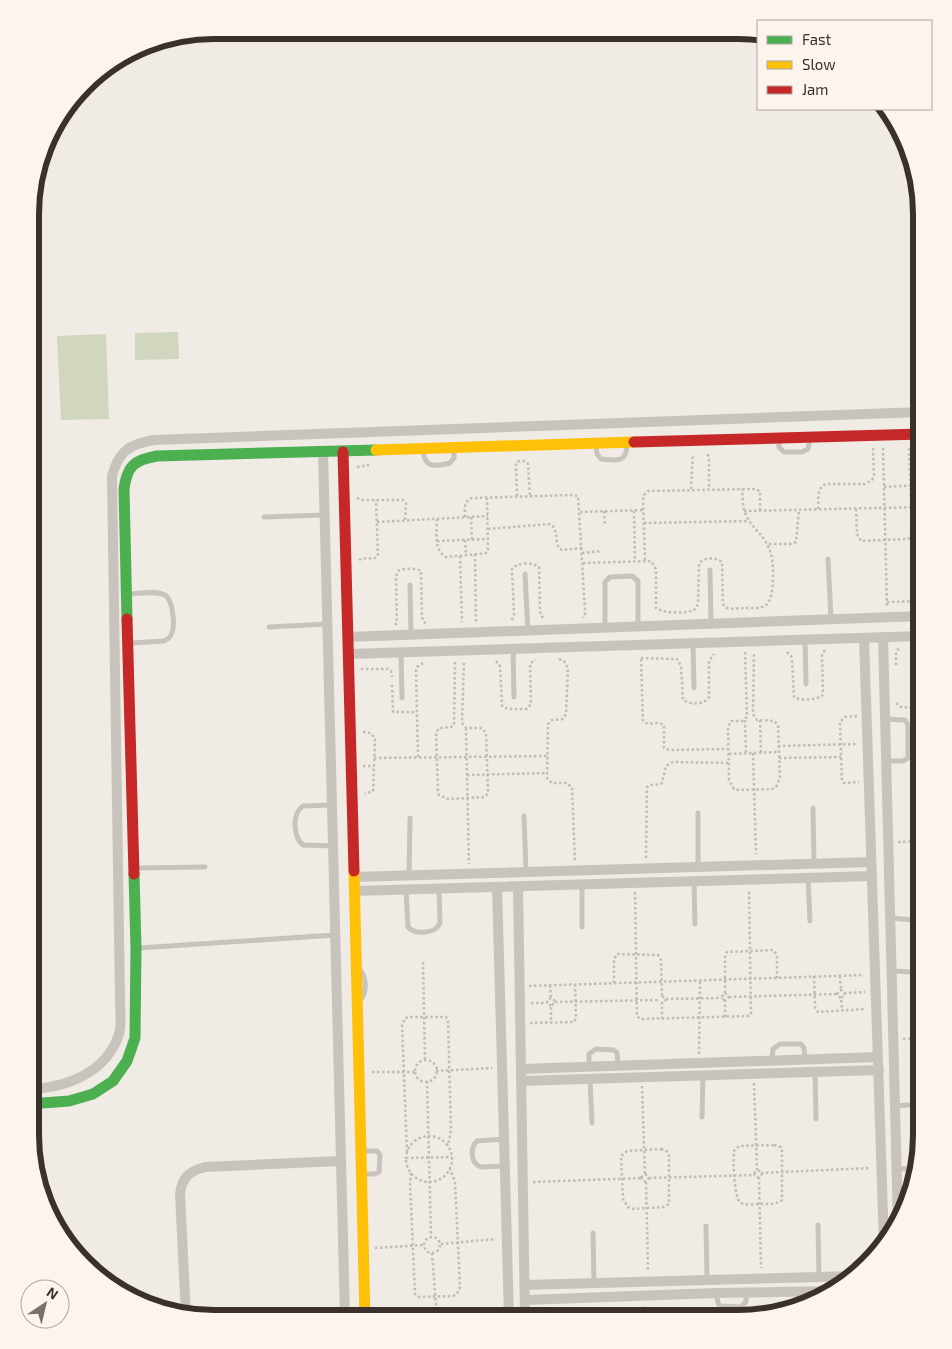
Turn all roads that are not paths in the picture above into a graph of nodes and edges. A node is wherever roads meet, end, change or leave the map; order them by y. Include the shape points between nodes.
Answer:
1 (913, 412) edge
2 (552, 426) junction
3 (913, 434) edge
4 (627, 442) junction
5 (596, 443) junction
6 (553, 445) junction
7 (454, 448) junction
8 (423, 449) junction
9 (323, 452) junction
10 (343, 452) junction
11 (325, 514) junction
12 (264, 517) dead end
13 (828, 559) dead end
14 (710, 570) dead end
15 (525, 574) dead end
16 (410, 584) dead end
17 (127, 594) junction
18 (913, 616) edge
19 (831, 619) junction
20 (711, 623) junction
21 (328, 624) junction
22 (269, 627) dead end
23 (638, 627) junction
24 (606, 628) junction
25 (528, 630) junction
26 (411, 635) junction
27 (913, 636) edge
28 (348, 637) junction
29 (883, 637) junction
30 (864, 638) junction
31 (805, 640) junction
32 (128, 643) junction
33 (693, 643) junction
34 (513, 649) junction
35 (401, 652) junction
36 (348, 654) junction
37 (806, 684) dead end
38 (694, 688) dead end
39 (514, 697) dead end
40 (402, 698) dead end
41 (884, 719) junction
42 (130, 731) junction
43 (116, 732) junction
44 (885, 761) junction
45 (332, 805) junction
46 (812, 808) dead end
47 (698, 813) dead end
48 (524, 816) dead end
49 (410, 818) dead end
50 (333, 846) junction
51 (871, 862) junction
52 (814, 863) junction
53 (205, 867) dead end
54 (698, 867) junction
55 (134, 868) junction
56 (526, 872) junction
57 (409, 875) junction
58 (872, 876) junction
59 (354, 877) junction
60 (808, 878) junction
61 (694, 882) junction
62 (582, 885) junction
63 (497, 887) junction
64 (518, 887) junction
65 (439, 889) junction
66 (406, 890) junction
67 (354, 891) junction
68 (890, 918) junction
69 (913, 920) edge
70 (810, 921) dead end
71 (695, 924) dead end
72 (582, 927) dead end
73 (335, 935) junction
74 (136, 948) junction
75 (891, 971) junction
76 (913, 971) edge
77 (878, 1057) junction
78 (805, 1060) junction
79 (772, 1061) junction
80 (618, 1066) junction
81 (589, 1067) junction
82 (521, 1069) junction
83 (879, 1070) junction
84 (815, 1072) junction
85 (703, 1076) junction
86 (590, 1079) junction
87 (522, 1081) junction
88 (39, 1088) edge
89 (39, 1103) edge
90 (913, 1105) edge
91 (895, 1106) junction
92 (702, 1117) dead end
93 (816, 1119) dead end
94 (592, 1124) dead end
95 (504, 1140) junction
96 (360, 1150) junction
97 (341, 1160) junction
98 (504, 1166) junction
99 (910, 1168) edge
100 (897, 1169) junction
101 (361, 1174) junction
102 (898, 1207) edge
103 (818, 1225) dead end
104 (706, 1226) dead end
105 (593, 1233) dead end
106 (884, 1233) edge
107 (842, 1276) edge
108 (819, 1277) junction
109 (707, 1280) junction
110 (594, 1283) junction
111 (524, 1285) junction
112 (817, 1291) edge
113 (524, 1300) junction
114 (186, 1308) edge
115 (344, 1310) edge
116 (364, 1310) edge
117 (509, 1310) edge
118 (525, 1310) edge

1 - 2 street
2 - 6 street
2 - 43 street via 154,440 126,449 112,476
3 - 4 street
4 - 5 street
4 - 5 lane via 627,454 620,460 601,459
5 - 6 street
6 - 7 street
7 - 8 street
7 - 8 lane via 454,458 447,464 428,464 423,459
8 - 10 street
9 - 10 street
9 - 11 street
9 - 17 street via 157,456 132,464 125,475 124,489
10 - 28 street
11 - 12 lane
11 - 21 street
13 - 19 lane
14 - 20 lane
15 - 25 lane
16 - 26 lane
17 - 32 street
17 - 32 lane via 164,595 172,604 173,629 164,641
18 - 19 street
19 - 20 street
20 - 23 street
21 - 22 lane
21 - 45 street
23 - 24 street
23 - 24 lane via 638,581 632,576 610,577 605,582
24 - 25 street
25 - 26 street
26 - 28 street
27 - 29 street
28 - 36 street
29 - 30 street
29 - 41 street
30 - 31 street
30 - 51 street
31 - 33 street
31 - 37 lane
32 - 42 street
33 - 34 street
33 - 38 lane
34 - 35 street
34 - 39 lane
35 - 36 street
35 - 40 lane
36 - 59 street
41 - 44 street
41 - 44 lane via 905,720 908,725 908,758
42 - 43 street
42 - 55 street
43 - 88 street via 119,1033 107,1057 88,1074 64,1084
44 - 68 street
45 - 50 street
45 - 50 lane via 303,806 296,817 297,837 303,845
46 - 52 lane
47 - 54 lane
48 - 56 lane
49 - 57 lane
50 - 73 street
51 - 52 street
51 - 58 street
52 - 54 street
53 - 55 lane
54 - 56 street
55 - 74 street
56 - 57 street
57 - 59 street
58 - 60 street
58 - 77 street
59 - 67 street
60 - 61 street
60 - 70 lane
61 - 62 street
61 - 71 lane
62 - 64 street
62 - 72 lane
63 - 64 street
63 - 65 street
63 - 95 street
64 - 82 street
65 - 66 street
65 - 66 lane via 440,923 432,931 415,931 408,927
66 - 67 street
67 - 96 street
68 - 69 lane
68 - 75 street
73 - 74 lane
73 - 97 street
74 - 89 street via 135,1038 128,1061 113,1080 93,1094 69,1101
75 - 76 lane
75 - 91 street
77 - 78 street
77 - 83 street
78 - 79 street
78 - 79 lane via 801,1044 780,1044 773,1049
79 - 80 street
80 - 81 street
80 - 81 lane via 614,1050 596,1049 589,1054
81 - 82 street
82 - 87 street
83 - 84 street
83 - 106 street
84 - 85 street
84 - 93 lane
85 - 86 street
85 - 92 lane
86 - 87 street
86 - 94 lane
87 - 111 street
90 - 91 lane
91 - 100 street
95 - 98 street
95 - 98 lane via 477,1141 473,1148 473,1160 477,1166
96 - 101 street
96 - 101 lane via 375,1151 380,1155 379,1172
97 - 114 street via 205,1167 187,1175 181,1184 180,1194
97 - 115 street
98 - 117 street
99 - 100 lane
100 - 102 street
101 - 116 street
103 - 108 lane
104 - 109 lane
105 - 110 lane
107 - 108 street
108 - 109 street
109 - 110 street
110 - 111 street
111 - 113 street
112 - 113 street
113 - 118 street

